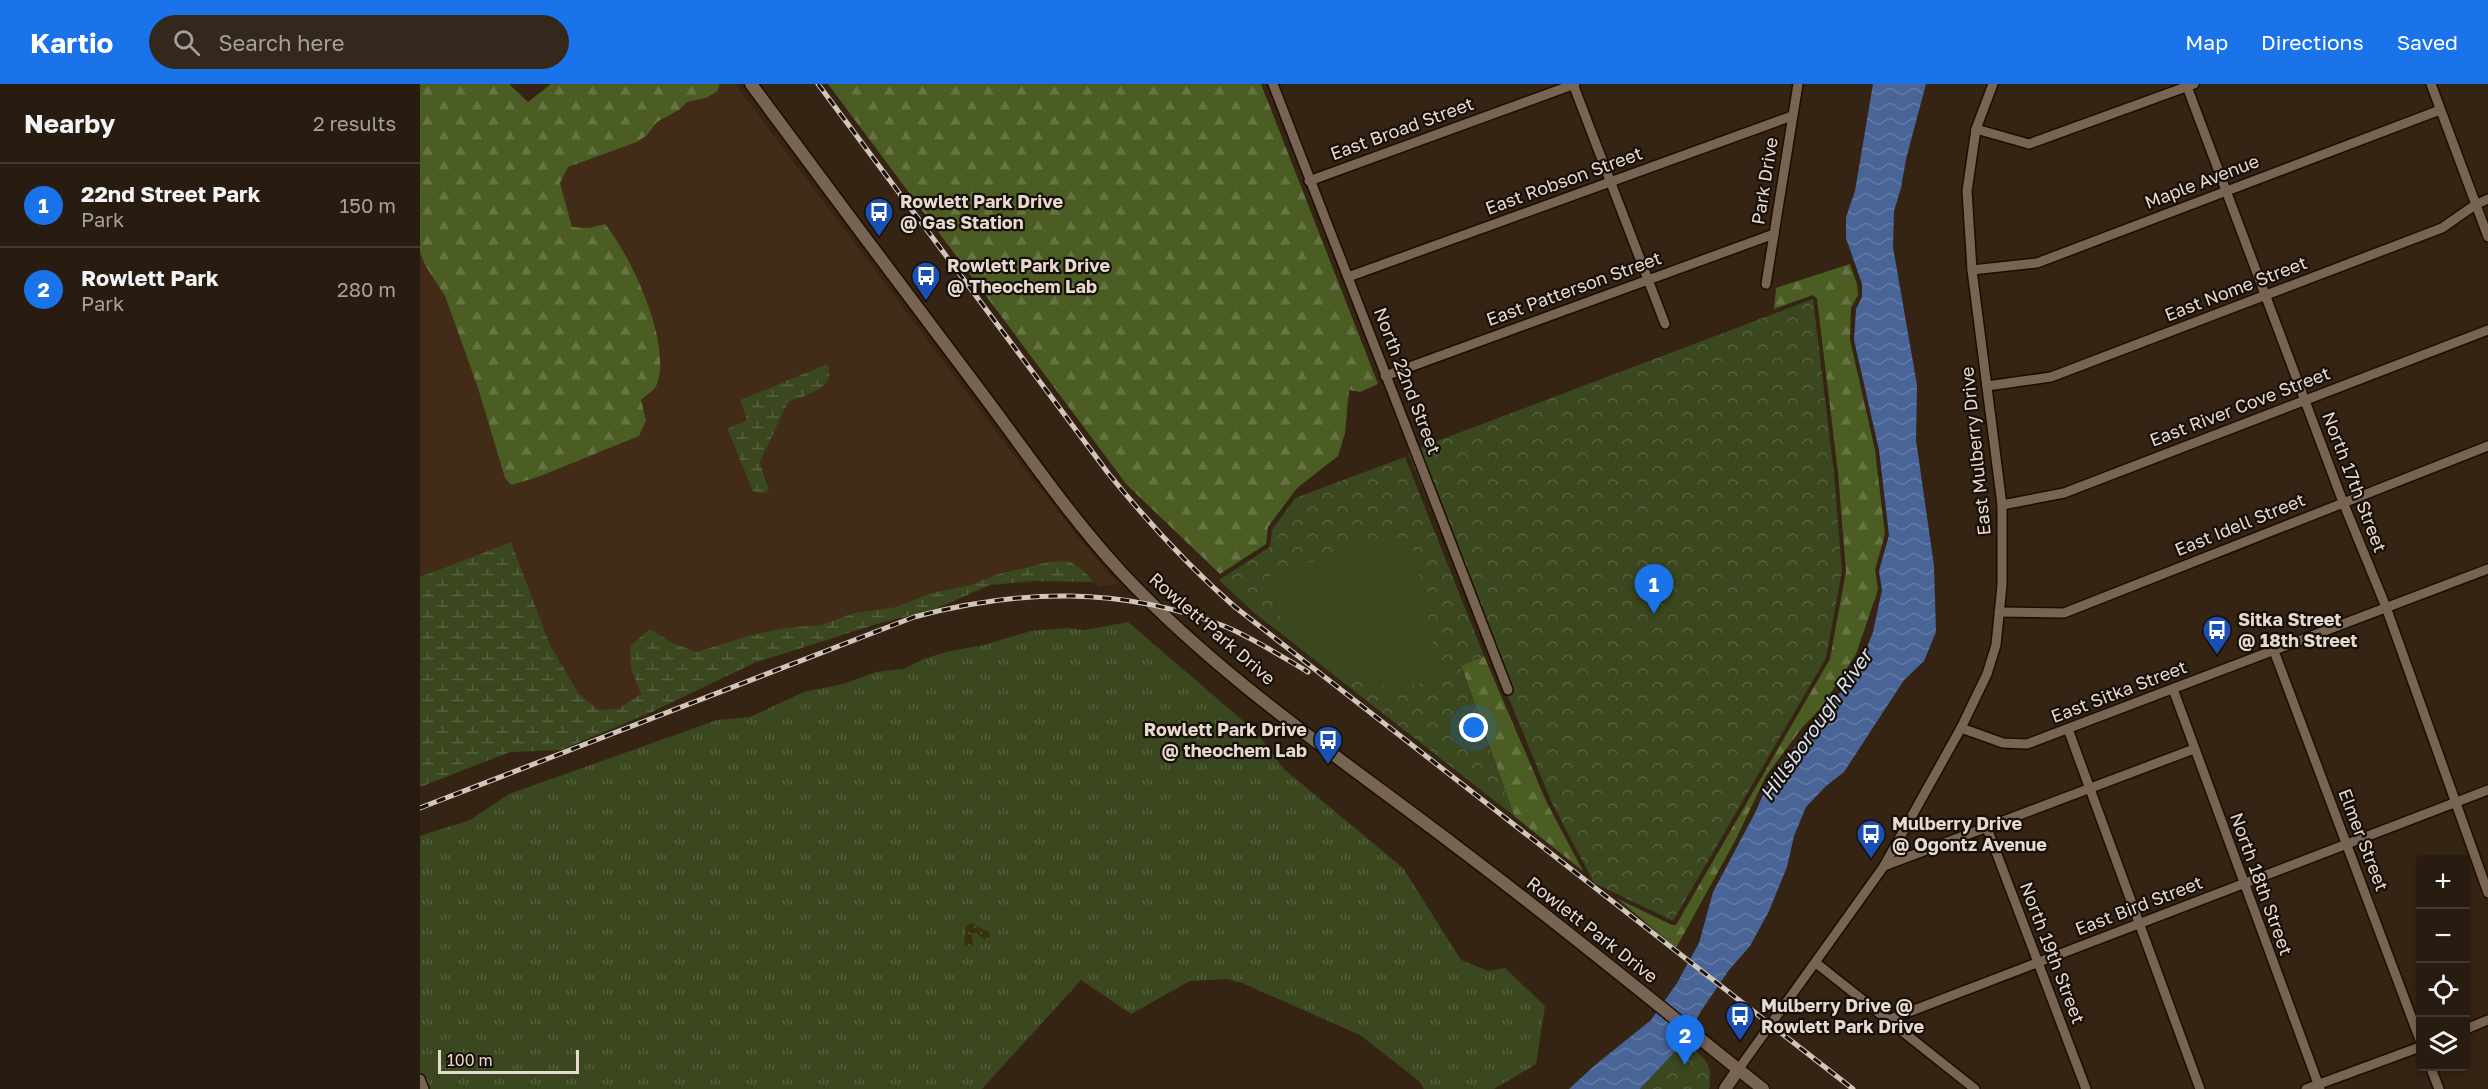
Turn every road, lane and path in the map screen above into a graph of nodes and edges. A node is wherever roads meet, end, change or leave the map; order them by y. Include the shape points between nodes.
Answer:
1 (751, 84) edge
2 (1273, 84) edge
3 (1574, 84) edge
4 (1798, 84) edge
5 (1993, 84) edge
6 (2431, 84) edge
7 (2189, 85) edge
8 (2440, 110) junction
9 (1792, 116) junction
10 (1976, 129) junction
11 (1309, 181) junction
12 (1611, 182) junction
13 (2226, 191) junction
14 (2488, 199) edge
15 (2475, 205) junction
16 (1774, 234) junction
17 (2488, 237) edge
18 (1972, 270) junction
19 (1348, 277) junction
20 (1648, 279) junction
21 (1766, 284) dead end
22 (2266, 295) junction
23 (1665, 324) dead end
24 (2488, 330) edge
25 (1385, 375) junction
26 (1988, 386) junction
27 (2305, 399) junction
28 (2488, 446) edge
29 (2343, 502) junction
30 (2002, 505) junction
31 (2488, 569) edge
32 (2386, 607) junction
33 (1999, 612) junction
34 (2274, 651) junction
35 (2173, 689) junction
36 (1508, 690) dead end
37 (1961, 728) junction
38 (2068, 729) junction
39 (2194, 749) junction
40 (2090, 790) junction
41 (2488, 790) edge
42 (2455, 803) junction
43 (1987, 828) junction
44 (2348, 845) junction
45 (1884, 866) junction
46 (2243, 885) junction
47 (2488, 893) edge
48 (2139, 923) junction
49 (2037, 962) junction
50 (1816, 963) junction
51 (1888, 1020) junction
52 (2488, 1020) edge
53 (2416, 1027) edge
54 (2470, 1027) edge
55 (2416, 1049) edge
56 (1738, 1070) junction
57 (2432, 1071) edge
58 (420, 1079) edge
59 (2319, 1087) edge
60 (424, 1089) edge
61 (1725, 1089) edge
62 (1763, 1089) edge
63 (1975, 1089) edge
64 (2086, 1089) edge
65 (2200, 1089) edge
66 (2306, 1089) edge
67 (2439, 1089) edge

1 - 56 street, Rowlett Park Drive via 1082,526 1161,612 1229,671
2 - 11 street, North 22nd Street
3 - 11 street, East Broad Street
3 - 12 street
4 - 9 street, Park Drive
5 - 10 street, East Mulberry Drive
6 - 8 street
7 - 10 street via 2029,144
7 - 13 street, North 17th Street
8 - 13 street, Maple Avenue
8 - 15 street
9 - 12 street, East Robson Street
9 - 16 street, Park Drive
10 - 18 street, East Mulberry Drive via 1967,191
11 - 19 street, North 22nd Street
12 - 19 street, East Robson Street
12 - 20 street
13 - 18 street, Maple Avenue via 2037,263
13 - 22 street, North 17th Street
14 - 15 street, East Nome Street
15 - 17 street
15 - 22 street, East Nome Street via 2442,228
16 - 20 street, East Patterson Street
16 - 21 street, Park Drive
18 - 26 street, East Mulberry Drive
19 - 25 street, North 22nd Street
20 - 23 street
20 - 25 street, East Patterson Street
22 - 26 street, East Nome Street via 2051,377
22 - 27 street, North 17th Street
24 - 27 street, East River Cove Street
25 - 36 street, North 22nd Street
26 - 30 street, East Mulberry Drive
27 - 29 street, North 17th Street
27 - 30 street, East River Cove Street via 2064,493
28 - 29 street, East Idell Street
29 - 32 street, North 17th Street
29 - 33 street, East Idell Street via 2064,613
30 - 33 street, East Mulberry Drive
31 - 32 street, East Sitka Street
32 - 34 street, East Sitka Street
32 - 42 street, North 17th Street
33 - 37 street, East Mulberry Drive via 1996,645 1987,674
34 - 35 street, East Sitka Street
34 - 44 street, Elmer Street
35 - 38 street, East Sitka Street
35 - 39 street, North 18th Street
37 - 38 street, East Sitka Street via 2003,742 2027,744
37 - 45 street, East Mulberry Drive
38 - 40 street
39 - 40 street
39 - 46 street, North 18th Street
40 - 43 street
40 - 48 street
41 - 42 street, East Bird Street
42 - 44 street, East Bird Street
42 - 47 street, North 17th Street
43 - 45 street
43 - 49 street, North 19th Street
44 - 46 street, East Bird Street
44 - 53 street, Elmer Street
45 - 50 street, East Mulberry Drive
46 - 48 street, East Bird Street
46 - 59 street, North 18th Street
48 - 49 street, East Bird Street
48 - 65 street
49 - 51 street, East Bird Street
49 - 64 street, North 19th Street
50 - 51 street
50 - 56 street, East Mulberry Drive
51 - 63 street
52 - 54 street
55 - 59 street
56 - 61 street
56 - 62 street, Rowlett Park Drive
57 - 67 street
58 - 60 street
59 - 66 street

